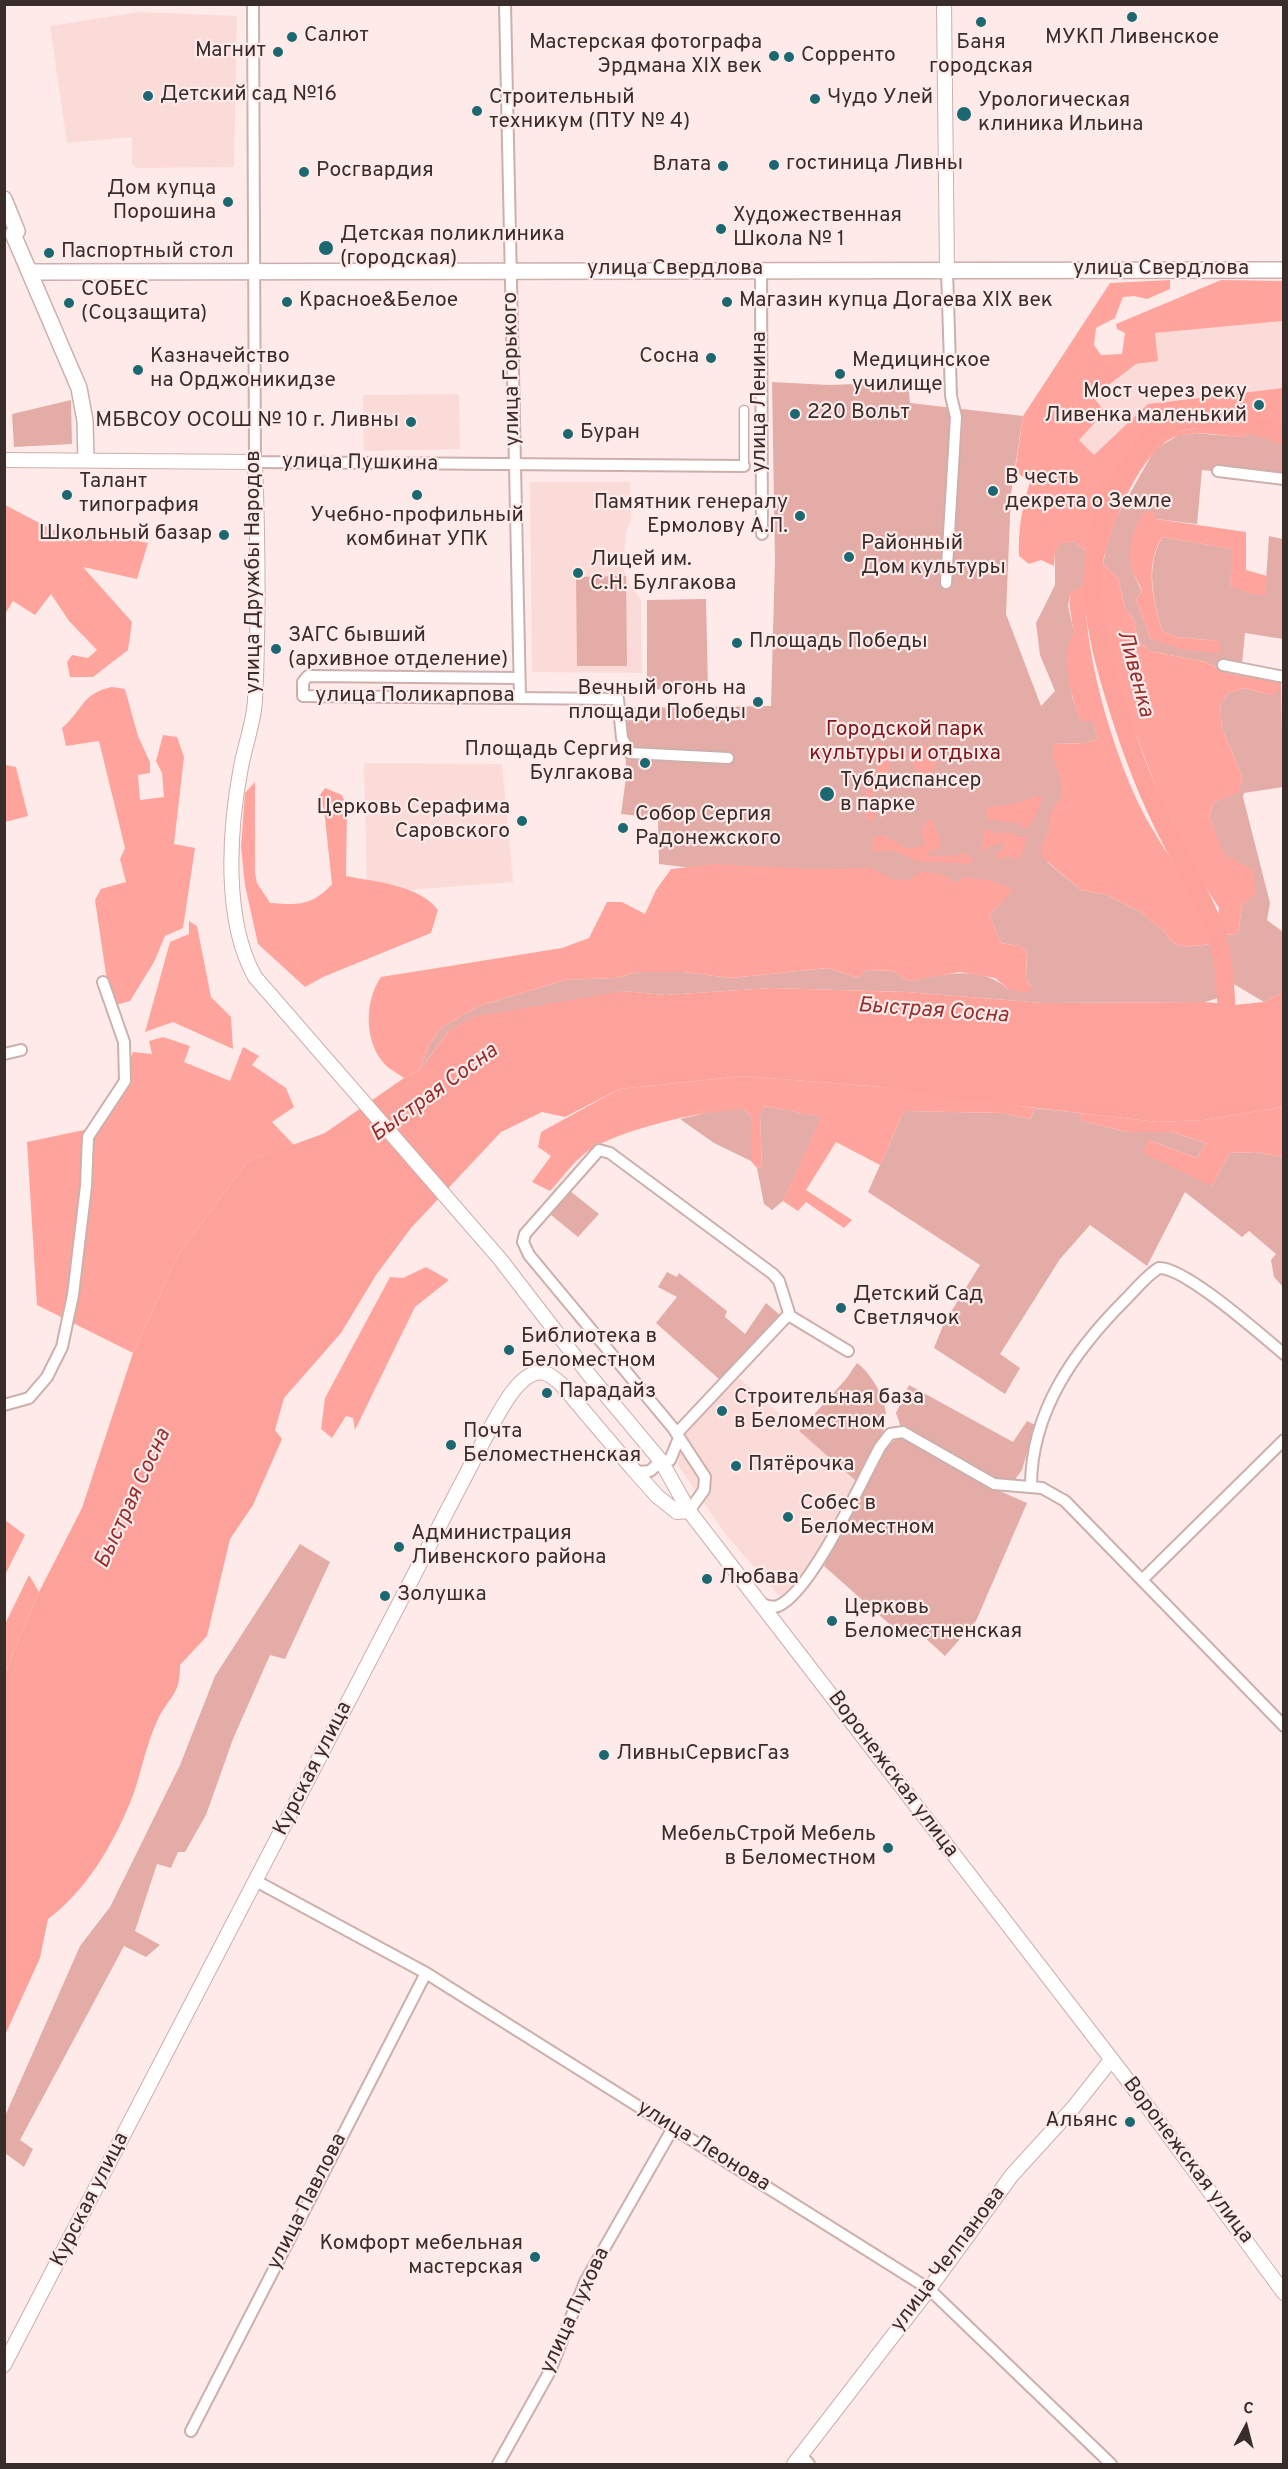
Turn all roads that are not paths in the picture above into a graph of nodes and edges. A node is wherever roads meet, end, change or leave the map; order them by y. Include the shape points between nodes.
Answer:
1 (253, 4) edge
2 (506, 4) edge
3 (944, 4) edge
4 (4, 199) edge
5 (9, 233) edge
6 (510, 270) junction
7 (760, 270) junction
8 (947, 270) junction
9 (1284, 270) edge
10 (254, 271) junction
11 (31, 272) junction
12 (744, 410) dead end
13 (86, 459) junction
14 (4, 460) edge
15 (255, 462) junction
16 (515, 465) junction
17 (744, 466) joint
18 (1218, 471) dead end
19 (1284, 479) edge
20 (762, 534) dead end
21 (946, 583) dead end
22 (1223, 665) dead end
23 (1284, 677) edge
24 (519, 678) junction
25 (520, 697) junction
26 (728, 758) dead end
27 (103, 982) dead end
28 (21, 1050) dead end
29 (4, 1054) edge
30 (500, 1258) joint
31 (789, 1314) junction
32 (848, 1351) dead end
33 (1284, 1354) edge
34 (4, 1405) edge
35 (678, 1436) junction
36 (1284, 1440) edge
37 (661, 1461) junction
38 (632, 1468) junction
39 (1031, 1486) junction
40 (689, 1511) junction
41 (1142, 1580) junction
42 (761, 1603) junction
43 (1284, 1726) edge
44 (256, 1881) junction
45 (426, 1973) junction
46 (1110, 2060) junction
47 (673, 2128) junction
48 (929, 2289) junction
49 (1284, 2293) edge
50 (4, 2365) edge
51 (191, 2431) dead end
52 (801, 2461) edge
53 (498, 2464) edge
54 (1111, 2464) edge

1 - 10 street
2 - 6 street, улица Горького
3 - 8 street
4 - 5 main road via 16,224 17,231
5 - 11 main road
6 - 7 main road, улица Свердлова
6 - 10 main road, улица Свердлова
6 - 16 street, улица Горького
7 - 8 main road, улица Свердлова
7 - 20 street, улица Ленина
8 - 9 main road, улица Свердлова
8 - 21 street via 951,396 956,417
10 - 11 main road, улица Свердлова
10 - 15 street, улица Дружбы Народов
11 - 13 main road via 82,400
12 - 17 street, улица Ленина
13 - 14 street, улица Пушкина
13 - 15 street, улица Пушкина
15 - 16 street, улица Пушкина
15 - 30 street, улица Дружбы Народов via 259,590 255,703 236,808 233,865 240,942 261,986
16 - 17 street, улица Пушкина
16 - 24 street, улица Горького
18 - 19 street
22 - 23 street
24 - 25 street, улица Горького
24 - 25 street, улица Поликарпова via 308,676 303,681 303,696
25 - 26 street, улица Поликарпова via 618,699 622,738 630,753
27 - 34 street via 124,1042 125,1081 88,1137 76,1274 62,1347 47,1377 29,1398
28 - 29 street
30 - 37 street, Воронежская улица
31 - 32 street
31 - 35 street
31 - 35 street via 773,1274 610,1153 598,1150 525,1233 523,1242 529,1255
33 - 39 street via 1196,1284 1169,1269 1159,1268 1099,1326 1068,1369 1043,1420
35 - 37 street via 672,1458
35 - 40 street via 706,1481
36 - 41 street
37 - 38 street via 651,1471
37 - 40 street, Воронежская улица
38 - 40 street, Курская улица via 670,1508 679,1513
38 - 44 street, Курская улица via 561,1384 549,1375 532,1373 522,1379 484,1440
39 - 41 street via 1050,1491 1065,1501
39 - 42 street via 994,1484 906,1433 890,1434 825,1550 801,1584 782,1604 771,1607
40 - 42 street, Воронежская улица
41 - 43 street
42 - 46 street, Воронежская улица
44 - 45 street, улица Леонова
44 - 50 street, Курская улица
45 - 47 street, улица Леонова
45 - 51 street, улица Павлова
46 - 48 street, улица Челпанова via 1012,2175
46 - 49 street, Воронежская улица
47 - 48 street, улица Леонова
47 - 53 street, улица Пухова via 585,2282 550,2371
48 - 52 street, улица Челпанова
48 - 54 street, улица Леонова

